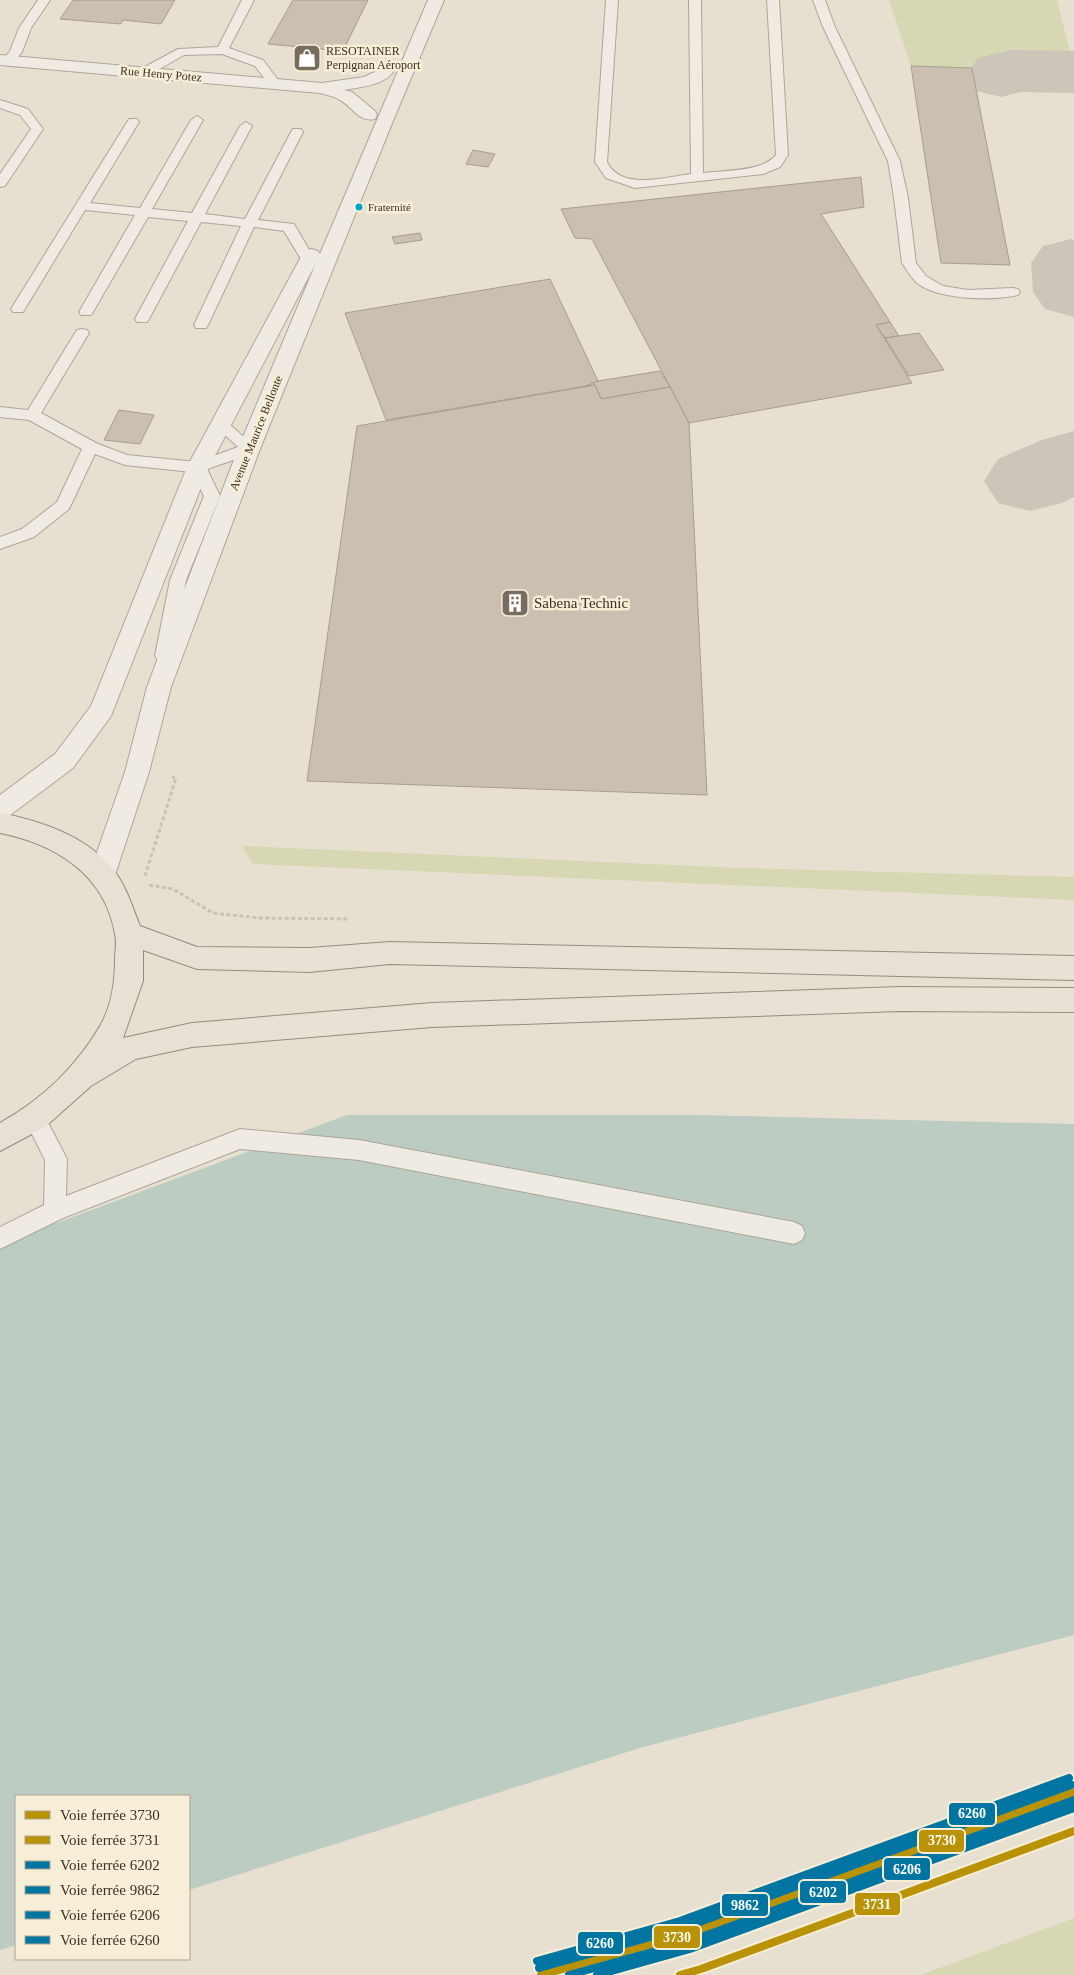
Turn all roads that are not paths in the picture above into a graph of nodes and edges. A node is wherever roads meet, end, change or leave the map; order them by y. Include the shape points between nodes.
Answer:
1 (44, 0) edge
2 (248, 0) edge
3 (418, 0) edge
4 (436, 0) edge
5 (612, 0) edge
6 (695, 0) edge
7 (773, 0) edge
8 (819, 0) edge
9 (223, 50) junction
10 (4, 60) edge
11 (145, 72) junction
12 (385, 72) junction
13 (275, 84) junction
14 (322, 88) junction
15 (0, 104) edge
16 (368, 115) junction
17 (197, 120) dead end
18 (133, 122) dead end
19 (246, 126) dead end
20 (297, 132) dead end
21 (697, 177) junction
22 (0, 183) edge
23 (82, 206) junction
24 (142, 213) junction
25 (196, 218) junction
26 (249, 224) junction
27 (317, 262) junction
28 (1013, 292) dead end
29 (18, 308) dead end
30 (86, 312) dead end
31 (142, 320) dead end
32 (201, 325) dead end
33 (82, 333) dead end
34 (0, 412) edge
35 (32, 415) junction
36 (221, 424) junction
37 (91, 447) junction
38 (249, 449) junction
39 (198, 466) junction
40 (0, 543) edge
41 (159, 687) junction
42 (0, 809) edge
43 (0, 823) edge
44 (102, 875) junction
45 (128, 934) junction
46 (1074, 968) edge
47 (1074, 1000) edge
48 (81, 1077) junction
49 (35, 1118) junction
50 (0, 1138) edge
51 (55, 1211) junction
52 (794, 1233) dead end
53 (0, 1238) edge

1 - 10 lane via 25,28 16,52
2 - 9 lane
3 - 12 street, Avenue Maurice Bellonte
4 - 27 street, Avenue Maurice Bellonte
5 - 21 lane via 601,162 604,172 616,180 635,184
6 - 21 lane
7 - 21 lane via 782,155 775,164 763,170
8 - 28 lane via 894,161 909,263 921,279 939,290 968,294
9 - 11 lane via 182,52
9 - 13 lane via 259,62
10 - 11 street, Rue Henry Potez
11 - 13 street, Rue Henry Potez
12 - 14 street via 368,81
12 - 16 street, Avenue Maurice Bellonte
13 - 14 street, Rue Henry Potez
14 - 16 street via 346,96
15 - 22 lane via 24,112 37,129
16 - 27 street, Avenue Maurice Bellonte
17 - 24 lane
18 - 23 lane
19 - 25 lane
20 - 26 lane
23 - 24 lane
23 - 29 lane
24 - 25 lane
24 - 30 lane
25 - 26 lane
25 - 31 lane
26 - 27 lane via 289,227
26 - 32 lane
27 - 36 street, Avenue Maurice Bellonte
27 - 38 street, Avenue Maurice Bellonte
33 - 35 lane
34 - 35 lane
35 - 37 lane
36 - 38 lane
36 - 39 street, Avenue Maurice Bellonte
37 - 39 lane via 125,460
37 - 40 lane via 63,505 28,533
38 - 39 lane
38 - 41 street, Avenue Maurice Bellonte
39 - 41 lane via 212,496 178,580
39 - 42 street, Avenue Maurice Bellonte via 102,710 64,761
41 - 44 street, Avenue Maurice Bellonte via 137,772
43 - 44 main road via 30,829 70,848
44 - 45 main road via 116,897
45 - 46 main road via 197,958 309,960 390,953
45 - 48 main road via 129,981 113,1030
47 - 48 main road via 900,999 432,1015 192,1035 130,1048
48 - 49 main road
49 - 50 main road
49 - 51 lane via 56,1159
51 - 52 lane via 240,1139 359,1150
51 - 53 lane

